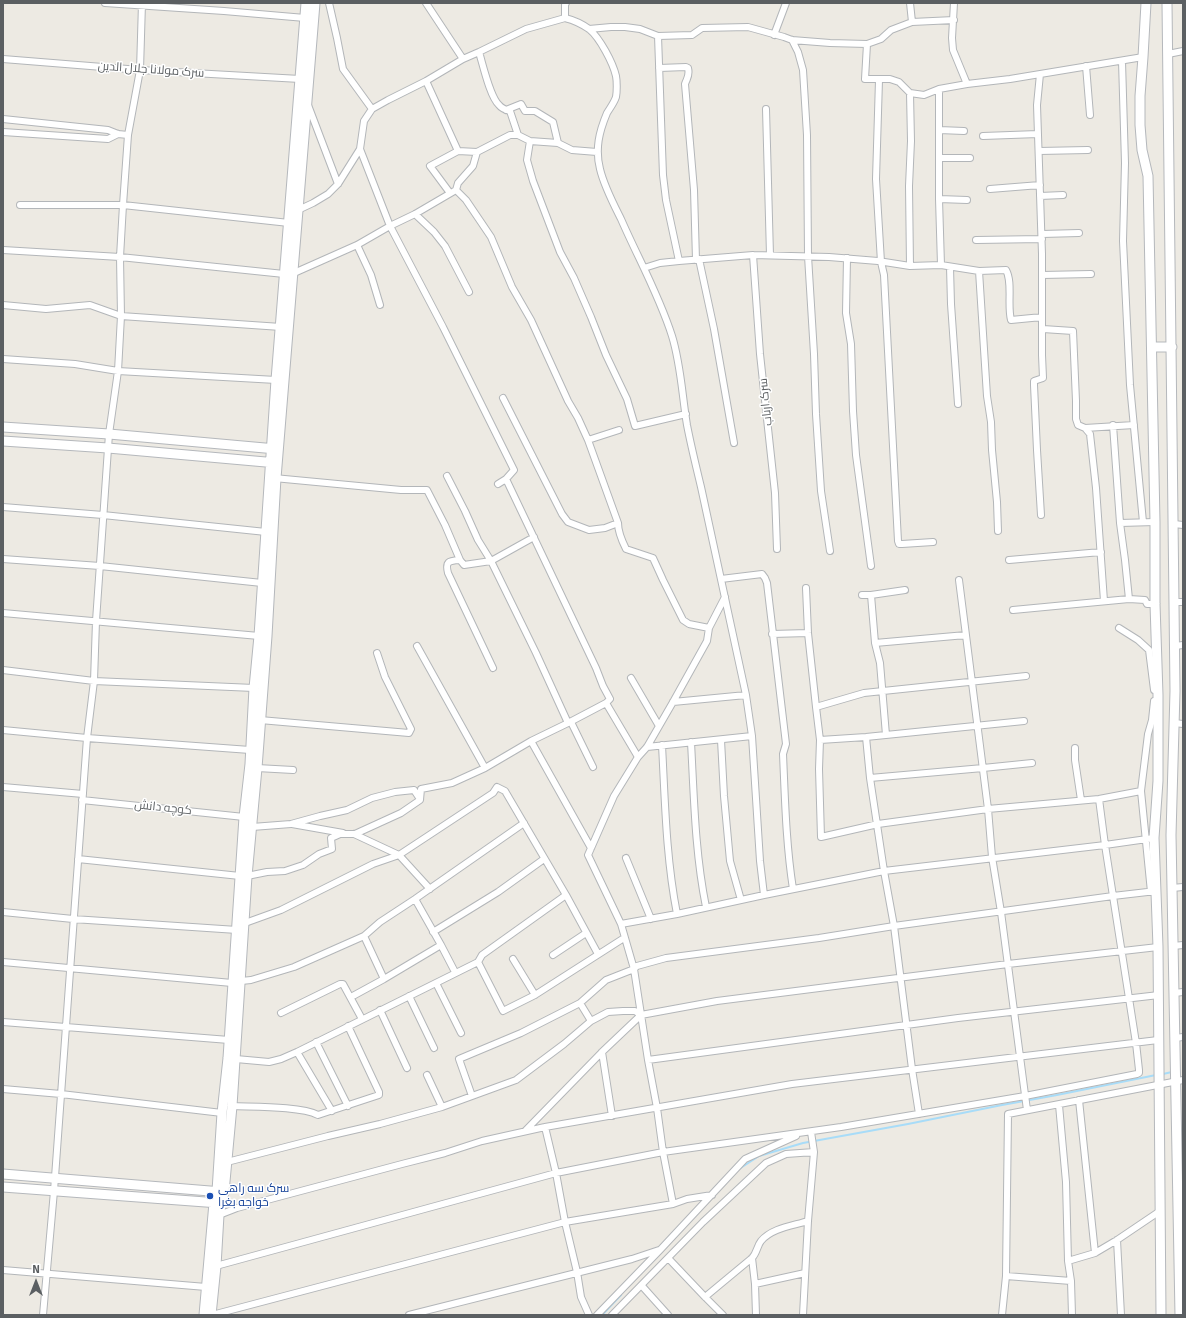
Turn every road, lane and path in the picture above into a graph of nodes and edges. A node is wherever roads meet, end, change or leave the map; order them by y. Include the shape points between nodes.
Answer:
1 (105, 3) edge
2 (306, 3) edge
3 (315, 3) edge
4 (329, 3) edge
5 (426, 3) edge
6 (566, 3) edge
7 (786, 3) edge
8 (910, 3) edge
9 (954, 3) edge
10 (1146, 3) edge
11 (1167, 3) edge
12 (142, 4) edge
13 (305, 18) junction
14 (565, 18) junction
15 (954, 20) junction
16 (912, 22) junction
17 (589, 30) junction
18 (774, 35) junction
19 (658, 36) junction
20 (792, 40) junction
21 (867, 44) junction
22 (1183, 51) edge
23 (479, 52) junction
24 (1168, 54) junction
25 (1144, 57) junction
26 (3, 59) edge
27 (463, 59) junction
28 (1122, 61) junction
29 (1086, 66) junction
30 (659, 68) junction
31 (140, 70) junction
32 (1040, 74) junction
33 (300, 79) junction
34 (879, 80) junction
35 (426, 81) junction
36 (967, 84) junction
37 (939, 89) junction
38 (910, 93) junction
39 (303, 103) junction
40 (372, 109) junction
41 (766, 109) dead end
42 (506, 110) junction
43 (1090, 115) dead end
44 (3, 119) edge
45 (939, 130) junction
46 (964, 131) dead end
47 (3, 132) edge
48 (118, 134) junction
49 (128, 134) junction
50 (1038, 134) junction
51 (518, 135) junction
52 (983, 136) dead end
53 (530, 141) junction
54 (558, 143) junction
55 (360, 149) junction
56 (1088, 150) dead end
57 (458, 151) junction
58 (1039, 151) junction
59 (477, 152) junction
60 (597, 152) junction
61 (939, 158) junction
62 (970, 158) dead end
63 (338, 184) junction
64 (1040, 185) junction
65 (990, 189) dead end
66 (453, 192) junction
67 (1063, 195) dead end
68 (1040, 196) junction
69 (939, 199) junction
70 (967, 200) dead end
71 (20, 205) dead end
72 (123, 205) junction
73 (298, 210) junction
74 (415, 214) junction
75 (289, 223) junction
76 (390, 226) junction
77 (1079, 233) dead end
78 (1042, 237) junction
79 (976, 240) dead end
80 (358, 245) junction
81 (3, 250) edge
82 (753, 255) junction
83 (770, 255) junction
84 (808, 256) junction
85 (120, 257) junction
86 (847, 258) junction
87 (698, 260) junction
88 (679, 261) junction
89 (881, 262) junction
90 (941, 265) junction
91 (910, 266) junction
92 (950, 267) junction
93 (644, 268) junction
94 (979, 271) junction
95 (289, 274) junction
96 (1091, 274) dead end
97 (1042, 275) junction
98 (469, 292) dead end
99 (3, 305) edge
100 (380, 305) dead end
101 (121, 316) junction
102 (1042, 317) junction
103 (280, 327) junction
104 (1043, 329) junction
105 (1152, 347) junction
106 (1172, 347) junction
107 (3, 359) edge
108 (118, 370) junction
109 (276, 380) junction
110 (503, 398) dead end
111 (958, 404) dead end
112 (686, 414) junction
113 (1114, 425) junction
114 (1134, 425) junction
115 (3, 427) edge
116 (1085, 428) junction
117 (619, 430) dead end
118 (109, 434) junction
119 (588, 440) junction
120 (3, 441) edge
121 (734, 443) dead end
122 (108, 448) junction
123 (275, 449) junction
124 (274, 463) junction
125 (447, 476) dead end
126 (273, 478) junction
127 (506, 479) junction
128 (498, 484) dead end
129 (3, 507) edge
130 (103, 515) junction
131 (1041, 515) dead end
132 (1143, 522) junction
133 (1155, 522) junction
134 (618, 523) junction
135 (1120, 523) junction
136 (1178, 525) edge
137 (998, 531) dead end
138 (266, 532) junction
139 (534, 537) junction
140 (933, 542) dead end
141 (776, 549) dead end
142 (830, 551) dead end
143 (1100, 552) junction
144 (3, 559) edge
145 (460, 560) junction
146 (1008, 560) dead end
147 (491, 561) junction
148 (100, 566) junction
149 (871, 566) dead end
150 (721, 579) junction
151 (959, 580) dead end
152 (262, 583) junction
153 (806, 588) dead end
154 (906, 590) dead end
155 (862, 595) dead end
156 (871, 595) junction
157 (725, 597) junction
158 (1129, 599) junction
159 (1104, 601) junction
160 (1179, 602) edge
161 (1155, 604) junction
162 (1014, 610) dead end
163 (3, 613) edge
164 (96, 621) junction
165 (709, 628) junction
166 (1119, 628) dead end
167 (808, 633) junction
168 (772, 634) junction
169 (966, 635) junction
170 (259, 636) junction
171 (875, 642) junction
172 (1179, 645) edge
173 (417, 646) dead end
174 (377, 653) dead end
175 (493, 668) dead end
176 (3, 670) edge
177 (1026, 676) dead end
178 (631, 678) dead end
179 (94, 681) junction
180 (971, 682) junction
181 (254, 688) junction
182 (882, 691) junction
183 (746, 695) junction
184 (673, 702) junction
185 (606, 703) junction
186 (816, 707) junction
187 (260, 720) junction
188 (1024, 721) dead end
189 (569, 722) junction
190 (1179, 724) edge
191 (659, 726) junction
192 (978, 726) junction
193 (3, 730) edge
194 (886, 735) junction
195 (752, 736) junction
196 (866, 737) junction
197 (87, 738) junction
198 (721, 740) junction
199 (820, 740) junction
200 (531, 741) junction
201 (691, 742) junction
202 (662, 745) junction
203 (646, 747) junction
204 (1075, 748) dead end
205 (250, 750) junction
206 (638, 757) junction
207 (1032, 763) dead end
208 (593, 767) dead end
209 (257, 768) junction
210 (485, 768) junction
211 (983, 768) junction
212 (293, 770) dead end
213 (870, 778) junction
214 (3, 787) edge
215 (1141, 791) junction
216 (83, 797) junction
217 (1099, 799) junction
218 (420, 800) junction
219 (1081, 800) junction
220 (988, 809) junction
221 (244, 817) junction
222 (524, 823) junction
223 (291, 824) junction
224 (878, 824) junction
225 (252, 827) junction
226 (355, 834) junction
227 (1150, 839) junction
228 (1105, 845) junction
229 (591, 848) junction
230 (399, 855) junction
231 (992, 857) junction
232 (626, 858) dead end
233 (78, 859) junction
234 (544, 859) junction
235 (884, 871) junction
236 (244, 876) junction
237 (1183, 887) edge
238 (1172, 888) junction
239 (430, 889) junction
240 (792, 889) junction
241 (1154, 892) junction
242 (566, 895) junction
243 (764, 895) junction
244 (1113, 896) junction
245 (415, 899) junction
246 (741, 900) junction
247 (706, 907) junction
248 (3, 912) edge
249 (1001, 912) junction
250 (677, 914) junction
251 (73, 919) junction
252 (651, 919) junction
253 (245, 923) junction
254 (620, 924) junction
255 (894, 926) junction
256 (237, 930) junction
257 (433, 932) junction
258 (586, 933) junction
259 (364, 936) junction
260 (624, 938) junction
261 (441, 945) junction
262 (1183, 945) edge
263 (1173, 946) junction
264 (1158, 947) junction
265 (1121, 951) junction
266 (598, 954) junction
267 (553, 955) dead end
268 (513, 959) dead end
269 (3, 962) edge
270 (478, 962) junction
271 (1008, 964) junction
272 (70, 968) junction
273 (634, 969) junction
274 (455, 972) junction
275 (900, 978) junction
276 (384, 979) junction
277 (237, 982) junction
278 (436, 983) junction
279 (1178, 993) edge
280 (535, 995) junction
281 (1159, 995) junction
282 (409, 996) junction
283 (351, 997) junction
284 (1129, 998) junction
285 (580, 1003) junction
286 (380, 1010) junction
287 (1014, 1011) junction
288 (280, 1013) dead end
289 (641, 1015) junction
290 (362, 1019) junction
291 (591, 1021) junction
292 (3, 1022) edge
293 (906, 1024) junction
294 (348, 1026) junction
295 (66, 1027) junction
296 (461, 1033) dead end
297 (1179, 1037) edge
298 (229, 1040) junction
299 (1158, 1040) junction
300 (316, 1042) junction
301 (1136, 1043) junction
302 (434, 1048) dead end
303 (297, 1052) junction
304 (602, 1052) junction
305 (1020, 1057) junction
306 (1159, 1058) junction
307 (236, 1059) junction
308 (648, 1060) junction
309 (1175, 1062) junction
310 (407, 1068) dead end
311 (912, 1069) junction
312 (427, 1075) dead end
313 (1179, 1081) edge
314 (1159, 1085) junction
315 (3, 1090) edge
316 (61, 1094) junction
317 (472, 1096) junction
318 (1159, 1096) junction
319 (1176, 1097) junction
320 (1079, 1100) junction
321 (1025, 1102) junction
322 (1059, 1105) junction
323 (232, 1106) junction
324 (348, 1106) junction
325 (442, 1107) junction
326 (657, 1108) junction
327 (332, 1111) junction
328 (222, 1113) junction
329 (919, 1114) junction
330 (612, 1116) junction
331 (545, 1127) junction
332 (526, 1131) junction
333 (811, 1132) junction
334 (803, 1133) junction
335 (663, 1152) junction
336 (814, 1152) junction
337 (227, 1162) junction
338 (556, 1173) junction
339 (3, 1174) edge
340 (55, 1178) junction
341 (3, 1187) edge
342 (54, 1191) junction
343 (220, 1192) junction
344 (712, 1195) junction
345 (1180, 1200) edge
346 (218, 1203) junction
347 (673, 1204) junction
348 (1160, 1211) junction
349 (219, 1215) junction
350 (566, 1222) junction
351 (808, 1222) junction
352 (1117, 1240) junction
353 (1178, 1243) junction
354 (660, 1250) junction
355 (1096, 1253) junction
356 (1183, 1257) edge
357 (668, 1258) junction
358 (752, 1258) junction
359 (1068, 1261) junction
360 (216, 1266) junction
361 (3, 1270) edge
362 (577, 1272) junction
363 (805, 1273) junction
364 (47, 1274) junction
365 (1006, 1276) junction
366 (1071, 1281) junction
367 (755, 1284) junction
368 (642, 1286) junction
369 (206, 1287) junction
370 (705, 1297) junction
371 (43, 1315) edge
372 (204, 1315) edge
373 (212, 1315) edge
374 (409, 1315) edge
375 (589, 1315) edge
376 (597, 1315) edge
377 (612, 1315) edge
378 (668, 1315) edge
379 (723, 1315) edge
380 (756, 1315) edge
381 (803, 1315) edge
382 (1002, 1315) edge
383 (1072, 1315) edge
384 (1121, 1315) edge
385 (1161, 1315) edge
386 (1180, 1315) edge

1 - 12 street
2 - 13 main road
3 - 39 main road
4 - 40 street via 343,69
5 - 27 street
6 - 14 street
7 - 18 street
8 - 16 street
9 - 15 street
10 - 25 main road
11 - 24 main road
12 - 13 street
12 - 31 street
13 - 33 main road
14 - 17 street
14 - 23 street via 526,29
15 - 16 street
15 - 36 street via 953,50
16 - 21 street via 891,30 881,39
17 - 19 street via 624,27 640,29
17 - 60 street via 598,38 616,77 616,97 600,131
18 - 19 street via 748,27 702,28 692,36
18 - 20 street
19 - 30 street
20 - 21 street
20 - 84 street via 803,70 807,135
21 - 34 street via 865,79
22 - 24 street
23 - 27 street
23 - 42 street via 493,96
24 - 106 main road
25 - 28 street
25 - 105 main road via 1140,125 1148,176
26 - 31 street, سرک مولانا جلال الدین
27 - 35 street
28 - 29 street
28 - 114 street via 1125,163 1123,241
29 - 32 street
29 - 43 street
30 - 87 street via 686,67 689,70 689,78 685,84
30 - 88 street via 663,175
31 - 33 street, سرک مولانا جلال الدین
31 - 49 street
32 - 36 street
32 - 50 street
33 - 39 main road
34 - 38 street via 899,82
34 - 89 street via 876,179
35 - 40 street
35 - 57 street
36 - 37 street
37 - 38 street via 924,95
37 - 45 street
38 - 91 street
39 - 63 street
39 - 73 main road
39 - 75 main road
40 - 55 street via 364,121
41 - 83 street
42 - 51 street via 510,111
42 - 54 street via 521,104 525,111 535,111 553,122
44 - 48 street via 108,130
45 - 46 street
45 - 61 street
47 - 48 street via 108,139
48 - 49 street
49 - 72 street
50 - 52 street
50 - 58 street
51 - 53 street
51 - 59 street via 510,135
53 - 54 street
53 - 112 street via 527,160 533,181 560,252 627,399 635,426
54 - 60 street via 572,150
55 - 63 street
55 - 76 street
56 - 58 street
57 - 59 street
57 - 66 street via 430,166
58 - 64 street
59 - 66 street via 473,166
60 - 93 street via 600,170 609,194
61 - 62 street
61 - 69 street
63 - 73 street via 328,194
64 - 65 street
64 - 68 street
66 - 74 street
66 - 119 street via 466,200 491,237 512,287 531,320
67 - 68 street
68 - 78 street
69 - 70 street
69 - 90 street
71 - 72 street
72 - 75 street
72 - 85 street
73 - 95 main road
74 - 76 street
74 - 98 street via 445,246
75 - 95 main road
76 - 80 street
76 - 127 street via 514,470
77 - 78 street
78 - 79 street
78 - 97 street
80 - 95 street
80 - 100 street
81 - 85 street
82 - 83 street
82 - 87 street
82 - 141 street, سرک ارباب via 760,354 775,493
83 - 84 street
84 - 86 street
84 - 142 street via 821,492
85 - 95 street
85 - 101 street
86 - 89 street
86 - 149 street via 846,313 856,455
87 - 88 street
87 - 121 street via 714,329
88 - 93 street
89 - 91 street
89 - 140 street via 898,541 899,544
90 - 91 street
90 - 92 street
92 - 94 street
92 - 111 street
93 - 112 street via 672,336
94 - 102 street via 1007,271 1011,320
94 - 137 street
95 - 103 main road
95 - 123 main road
96 - 97 street
97 - 102 street
99 - 101 street via 46,309 90,305
101 - 103 street
101 - 108 street
102 - 104 street
103 - 109 main road
104 - 116 street via 1073,331 1076,418 1078,425
104 - 131 street via 1043,378 1034,381
105 - 106 main road
105 - 133 main road
106 - 136 main road
107 - 108 street
108 - 109 street
108 - 118 street
109 - 123 main road
110 - 134 street via 568,522 589,530
112 - 150 street via 693,458
113 - 114 street
113 - 116 street
113 - 135 street
114 - 132 street
115 - 118 main road
116 - 143 street via 1090,434
117 - 119 street
118 - 122 street
118 - 123 main road
119 - 134 street
120 - 122 main road
122 - 124 main road
122 - 130 street
123 - 124 main road
124 - 126 main road
125 - 147 street
126 - 138 main road
126 - 145 street via 401,490 427,490
126 - 187 main road
127 - 128 street
127 - 139 street
129 - 130 street
130 - 138 street
130 - 148 street
132 - 133 street
132 - 135 street
133 - 161 main road
134 - 165 street via 626,549 653,558 683,620 689,624
135 - 158 street
136 - 160 main road
138 - 152 main road
139 - 147 street
139 - 185 street via 610,699
143 - 146 street
143 - 159 street
144 - 148 street
145 - 147 street via 464,565
145 - 175 street via 450,561 446,567
147 - 189 street
148 - 152 street
148 - 164 street
150 - 157 street
150 - 168 street via 762,574 765,578
151 - 169 street
152 - 170 main road
153 - 167 street
154 - 156 street
155 - 156 street
156 - 171 street
157 - 165 street
157 - 183 street
158 - 159 street
158 - 161 street via 1146,600 1147,604
159 - 162 street
160 - 172 main road
161 - 227 main road via 1158,781
163 - 164 street
164 - 170 street
164 - 179 street
165 - 184 street via 707,642
166 - 215 street via 1148,650 1154,688 1152,720
167 - 168 street
167 - 186 street
168 - 240 street via 786,744 783,754
169 - 171 street
169 - 180 street
170 - 181 main road
171 - 182 street
172 - 190 main road
173 - 210 street
174 - 187 street via 385,677 411,729 409,733
176 - 179 street
177 - 180 street
178 - 191 street
179 - 181 street
179 - 197 street
180 - 182 street
180 - 192 street
181 - 205 main road
182 - 186 street via 864,693
182 - 194 street
183 - 184 street
183 - 195 street
184 - 191 street
185 - 189 street
185 - 206 street
186 - 199 street
187 - 209 main road
188 - 192 street
189 - 200 street
189 - 208 street
190 - 238 main road via 1171,835
191 - 203 street
192 - 194 street
192 - 211 street
193 - 197 street
194 - 196 street
195 - 198 street
195 - 243 street
196 - 199 street
196 - 213 street
197 - 205 street
197 - 216 street
198 - 201 street
198 - 246 street via 730,861
199 - 224 street via 818,769 821,837
200 - 210 street
200 - 229 street
201 - 202 street
201 - 247 street via 698,849
202 - 203 street
202 - 250 street via 667,839
203 - 206 street
204 - 219 street via 1074,760
205 - 221 main road
206 - 229 street via 614,796
207 - 211 street
209 - 212 street
209 - 225 main road
210 - 218 street via 452,783 421,789
211 - 213 street
211 - 220 street
213 - 224 street
214 - 216 street, کوچه دانش
215 - 217 street
215 - 227 street
216 - 221 street, کوچه دانش
216 - 233 street
217 - 219 street
217 - 228 street
218 - 223 street via 414,790 396,792 372,798 347,810
218 - 226 street via 401,813
219 - 220 street
220 - 224 street
220 - 231 street
221 - 236 main road
222 - 230 street via 505,791 497,787 492,794
222 - 234 street
222 - 239 street
223 - 225 street
223 - 226 street
224 - 235 street
225 - 236 main road
226 - 230 street
226 - 236 street via 340,834 331,838 332,849 303,865
227 - 228 street
227 - 241 main road
228 - 231 street
228 - 244 street
229 - 254 street via 588,855
230 - 239 street
230 - 253 street via 373,864 281,910
231 - 235 street
231 - 249 street
232 - 252 street
233 - 236 street
233 - 251 street
234 - 242 street
234 - 257 street via 498,892
235 - 240 street
235 - 255 street
236 - 253 main road
236 - 256 main road
237 - 238 street
238 - 263 main road
239 - 245 street
240 - 243 street
241 - 244 street
241 - 264 main road
242 - 258 street
242 - 270 street via 482,954
243 - 246 street
244 - 249 street
244 - 265 street
245 - 257 street
245 - 259 street
246 - 247 street
247 - 250 street
248 - 251 street
249 - 255 street
249 - 271 street
250 - 252 street
251 - 256 street
251 - 272 street
252 - 254 street
253 - 277 main road
254 - 260 street
255 - 273 street via 811,940 666,958
255 - 275 street
256 - 277 main road
257 - 261 street
258 - 266 street
258 - 267 street
259 - 276 street
259 - 277 street via 294,967
260 - 266 street
260 - 273 street
261 - 274 street
261 - 276 street
262 - 263 street
263 - 279 main road
264 - 265 street
264 - 281 main road
265 - 271 street
265 - 284 street
266 - 280 street
268 - 280 street
269 - 272 street
270 - 274 street
270 - 280 street via 504,1011
271 - 275 street
271 - 287 street
272 - 277 street
272 - 295 street
273 - 285 street via 606,980
273 - 289 street
274 - 278 street
275 - 289 street via 717,1001
275 - 293 street
276 - 283 street
277 - 298 main road
277 - 307 main road
278 - 282 street
278 - 296 street
279 - 297 main road
281 - 284 street
281 - 299 main road
282 - 286 street
282 - 302 street
283 - 288 street via 344,985 340,984
283 - 290 street
284 - 287 street
284 - 301 street
285 - 291 street
285 - 317 street via 459,1060
286 - 290 street
286 - 310 street
287 - 293 street
287 - 305 street
289 - 291 street via 635,1011 608,1012
289 - 304 street
289 - 308 street
290 - 294 street
291 - 317 street via 516,1080
292 - 295 street
293 - 308 street
293 - 311 street
294 - 300 street
294 - 324 street via 380,1094
295 - 298 street
295 - 316 street
297 - 309 main road
298 - 328 main road
299 - 301 street
299 - 306 main road
300 - 303 street
300 - 324 street
301 - 305 street
301 - 321 street via 1139,1073
303 - 307 street via 269,1062
303 - 327 street
304 - 330 street
304 - 332 street
305 - 311 street
305 - 321 street
306 - 309 main road via 1162,1064
306 - 314 main road
307 - 323 main road
308 - 326 street
309 - 313 main road
311 - 326 street via 792,1084
311 - 329 street
312 - 325 street
313 - 314 street
313 - 319 main road
314 - 318 main road
314 - 320 street
315 - 316 street
316 - 328 street
316 - 340 street
317 - 325 street
318 - 319 main road via 1167,1090
318 - 348 main road
319 - 345 main road
320 - 322 street
320 - 355 street
321 - 322 street
321 - 329 street
321 - 365 street via 1008,1114
322 - 359 street via 1066,1182
323 - 327 street via 290,1109 318,1115
323 - 337 main road
324 - 327 street
325 - 337 street
326 - 330 street
326 - 335 street
328 - 343 main road
329 - 333 street
330 - 331 street
331 - 332 street
331 - 338 street
332 - 349 street via 237,1208
333 - 334 street
333 - 336 street
334 - 335 street
334 - 344 street via 745,1159
335 - 338 street
335 - 347 street
336 - 351 street
336 - 357 street via 786,1154 766,1163
337 - 343 main road
338 - 350 street
338 - 360 street
339 - 340 main road
340 - 342 street
340 - 343 main road
341 - 342 main road
342 - 346 main road
342 - 364 street
343 - 346 main road
344 - 347 street
344 - 354 street
345 - 353 main road
346 - 349 main road
346 - 369 main road
347 - 350 street
348 - 352 street
348 - 385 main road
349 - 360 main road
350 - 362 street
350 - 373 street
351 - 358 street via 776,1230 760,1241
351 - 363 street
352 - 355 street
352 - 384 street
353 - 356 street
353 - 386 main road
354 - 362 street
354 - 376 street
355 - 359 street
357 - 368 street
357 - 370 street
358 - 367 street
358 - 370 street
359 - 366 street
360 - 373 main road
361 - 364 street
362 - 374 street
362 - 375 street via 581,1297
363 - 367 street
363 - 381 street
364 - 369 street
364 - 371 street
365 - 366 street
365 - 382 street
366 - 383 street
367 - 380 street
368 - 377 street
368 - 378 street
369 - 372 main road
370 - 379 street

